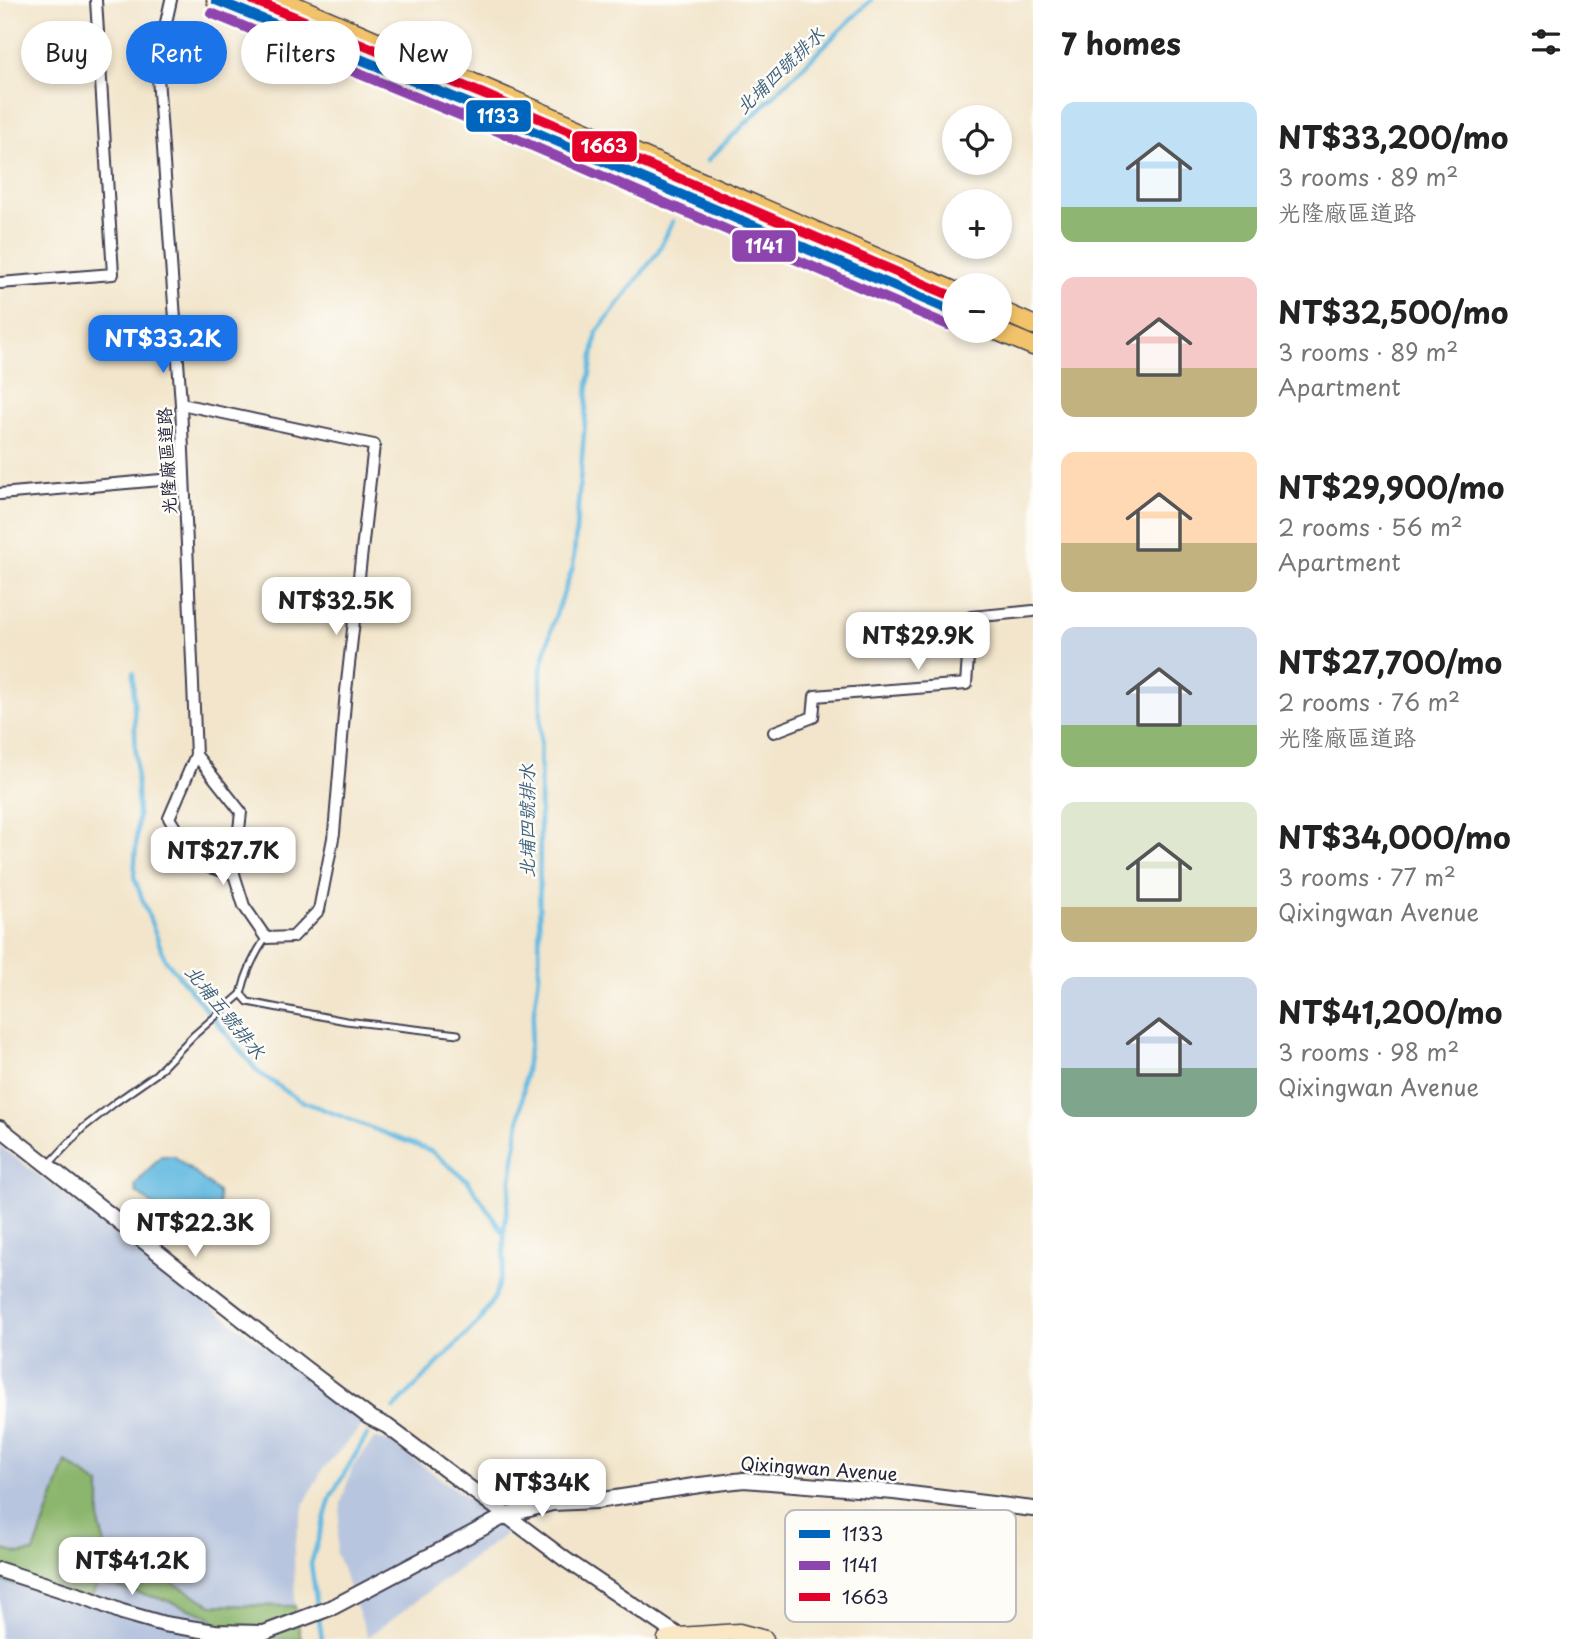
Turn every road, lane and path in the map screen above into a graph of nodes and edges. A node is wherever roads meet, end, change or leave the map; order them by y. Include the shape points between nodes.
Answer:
1 (96, 0) edge
2 (171, 0) edge
3 (216, 0) edge
4 (282, 0) edge
5 (0, 284) edge
6 (942, 286) edge
7 (942, 307) edge
8 (1012, 316) edge
9 (1033, 325) edge
10 (1012, 337) edge
11 (1033, 346) edge
12 (181, 404) junction
13 (184, 478) junction
14 (0, 494) edge
15 (1033, 611) edge
16 (774, 733) dead end
17 (197, 755) junction
18 (234, 874) junction
19 (266, 938) junction
20 (241, 994) junction
21 (457, 1034) dead end
22 (0, 1128) edge
23 (48, 1165) junction
24 (1033, 1509) edge
25 (507, 1515) junction
26 (0, 1570) edge
27 (672, 1637) edge
28 (765, 1639) edge

1 - 5 street via 113,274
2 - 12 street, 光隆廠區道路 via 157,63
3 - 7 main road
4 - 6 main road
8 - 9 main road
10 - 11 main road
12 - 13 street, 光隆廠區道路
12 - 19 street via 374,445 334,833 319,910 293,937
13 - 14 street
13 - 17 street, 光隆廠區道路
15 - 16 street via 971,617 965,684 815,696 813,717
17 - 18 street via 241,812
17 - 18 street, 光隆廠區道路 via 169,818 198,864
18 - 19 street via 244,906
19 - 20 lane via 255,953
20 - 21 lane via 248,1002 276,1009
20 - 23 lane via 156,1074 83,1128
22 - 23 street
23 - 25 street via 369,1418 387,1426
24 - 25 street, Qixingwan Avenue via 744,1480 552,1503
25 - 26 street, Qixingwan Avenue via 333,1608 264,1633 164,1624
25 - 27 street
27 - 28 main road via 740,1632

